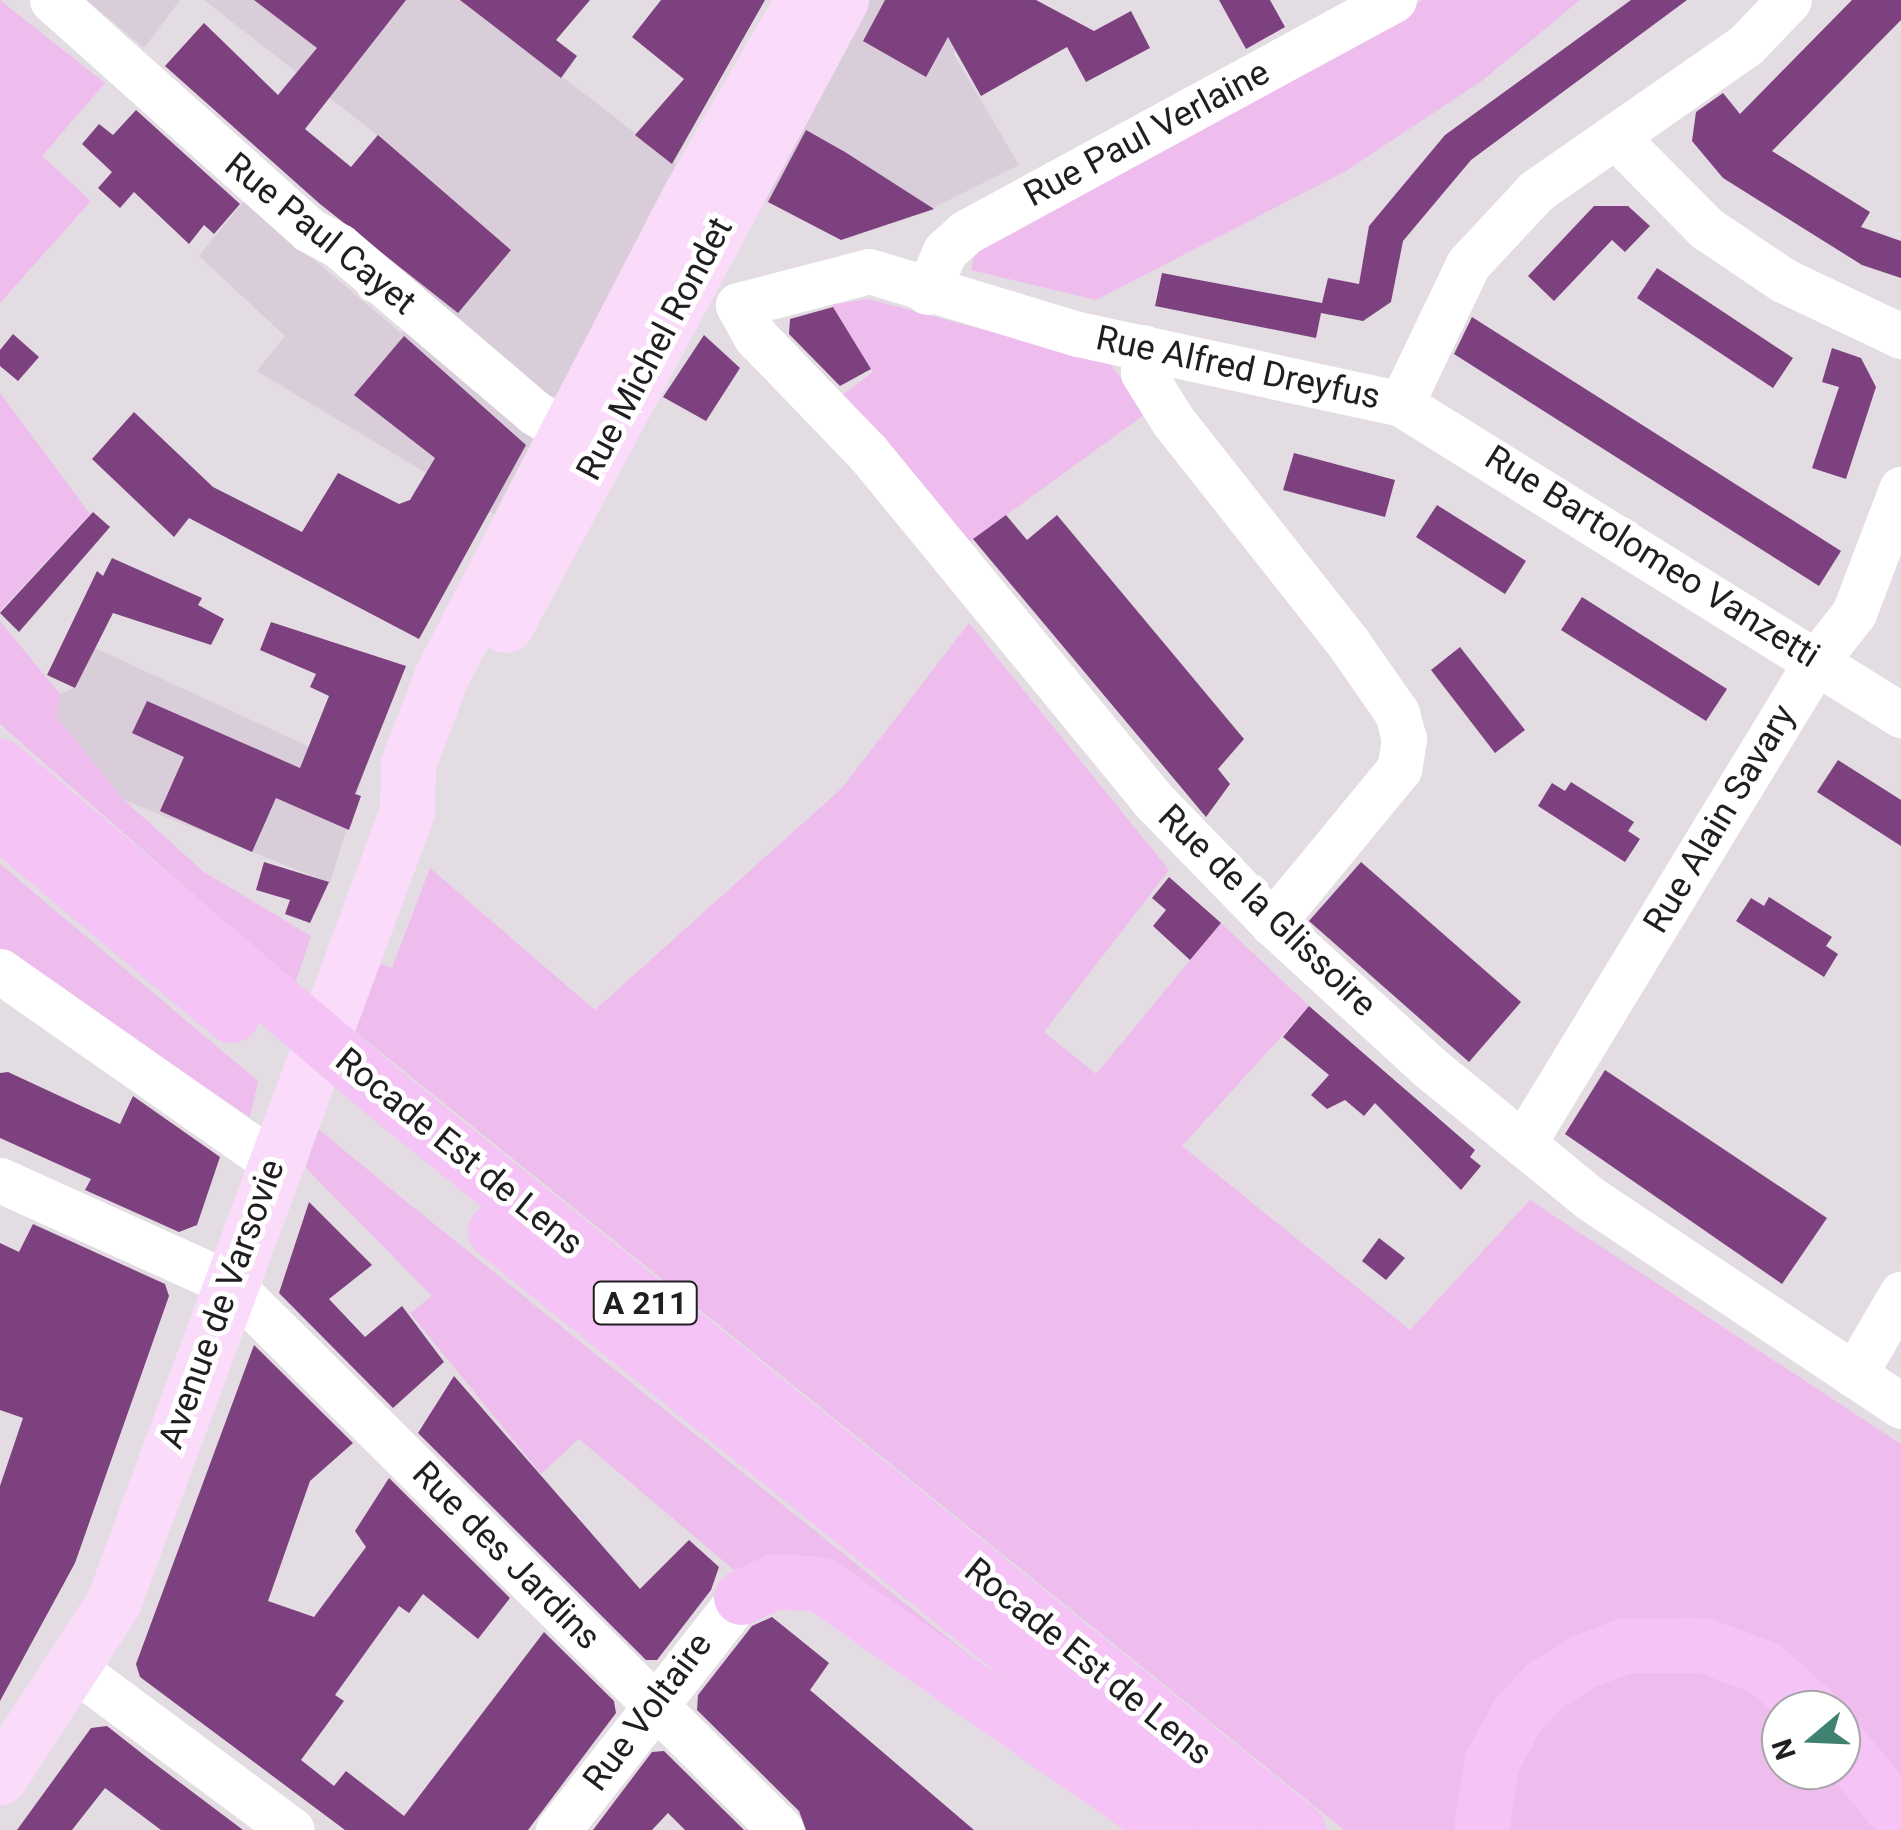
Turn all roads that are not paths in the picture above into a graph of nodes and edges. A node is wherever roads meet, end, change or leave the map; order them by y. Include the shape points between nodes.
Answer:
1 (52, 0) edge
2 (803, 0) edge
3 (841, 0) edge
4 (1394, 0) edge
5 (1789, 0) edge
6 (1618, 139) junction
7 (696, 281) junction
8 (927, 292) junction
9 (1901, 336) edge
10 (1143, 347) junction
11 (1401, 404) junction
12 (583, 441) junction
13 (1901, 488) edge
14 (1817, 660) junction
15 (455, 688) joint
16 (1901, 715) edge
17 (0, 766) edge
18 (0, 821) edge
19 (1272, 923) junction
20 (0, 971) edge
21 (1524, 1144) junction
22 (278, 1147) junction
23 (0, 1180) edge
24 (230, 1284) junction
25 (1901, 1294) edge
26 (1854, 1375) junction
27 (1901, 1406) edge
28 (741, 1598) joint
29 (74, 1669) junction
30 (1785, 1690) edge
31 (654, 1703) junction
32 (1861, 1770) edge
33 (0, 1777) edge
34 (1901, 1818) edge
35 (292, 1830) edge
36 (558, 1830) edge
37 (781, 1830) edge
38 (1172, 1830) edge
39 (1235, 1830) edge
40 (1298, 1830) edge
41 (1481, 1830) edge

1 - 12 street, Rue Paul Cayet via 309,230
2 - 7 main road, Rue Michel Rondet
3 - 7 main road, Rue Michel Rondet
4 - 8 street, Rue Paul Verlaine via 966,232 945,251
5 - 6 street, Rue Alfred Dreyfus via 1746,45
6 - 9 street via 1706,228 1784,280
6 - 11 street, Rue Alfred Dreyfus via 1536,191 1468,264
7 - 8 street, Rue Alfred Dreyfus via 850,271
7 - 12 main road, Rue Michel Rondet
7 - 19 street, Rue de la Glissoire via 868,453 1151,798
8 - 10 street, Rue Alfred Dreyfus
10 - 11 street, Rue Alfred Dreyfus
10 - 19 street via 1143,372 1173,421 1348,644 1397,713 1404,738 1399,768
11 - 14 street, Rue Bartolomeo Vanzetti
12 - 15 main road, Rue Michel Rondet
13 - 14 street, Rue Alain Savary via 1854,613
14 - 16 street, Rue Bartolomeo Vanzetti
14 - 21 street, Rue Alain Savary
15 - 22 main road, Avenue de Varsovie via 439,775 406,811
17 - 40 highway, Rocade Est de Lens / A 211 via 388,1096
18 - 39 highway, Rocade Est de Lens / A 211
19 - 21 street, Rue de la Glissoire
20 - 22 street
21 - 26 street, Rue de la Glissoire via 1591,1199
22 - 24 main road, Avenue de Varsovie
23 - 24 street
24 - 29 main road, Avenue de Varsovie via 113,1603
24 - 31 street, Rue des Jardins
25 - 26 street
26 - 27 street, Rue de la Glissoire
28 - 31 street, Rue Voltaire
28 - 38 highway via 776,1581 820,1584
29 - 33 main road, Avenue de Varsovie
29 - 35 street
30 - 41 highway via 1735,1652 1666,1640 1584,1660 1545,1684 1517,1716 1491,1763
31 - 36 street, Rue Voltaire
31 - 37 street, Rue des Jardins
32 - 34 highway

